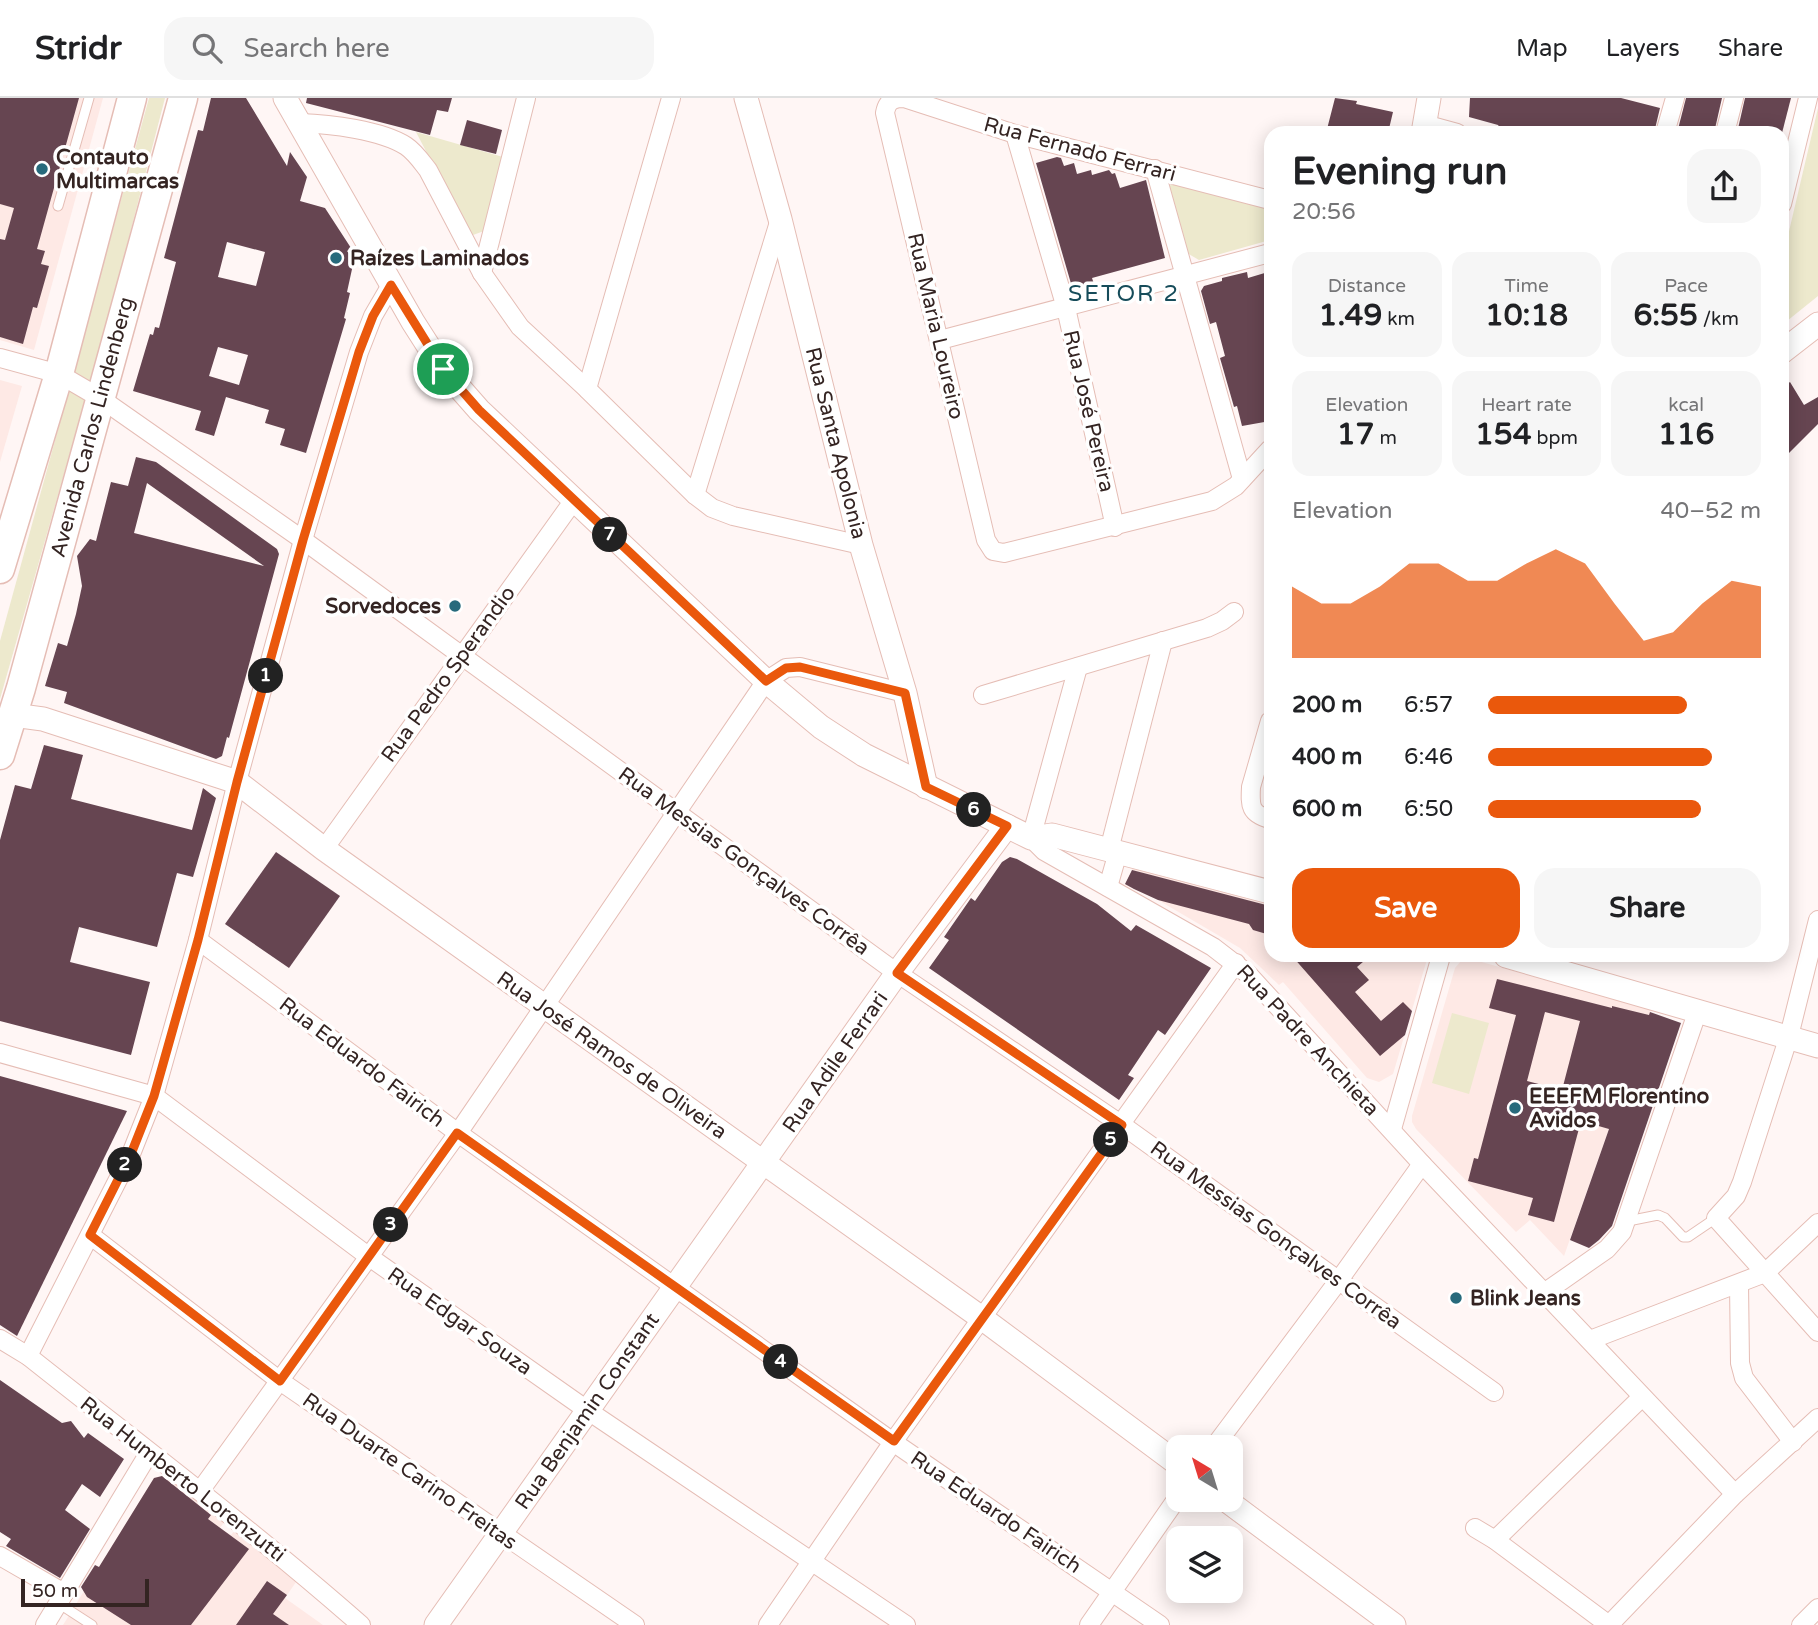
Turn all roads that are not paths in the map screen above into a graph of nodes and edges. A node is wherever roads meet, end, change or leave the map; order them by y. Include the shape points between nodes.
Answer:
1 (89, 98) edge
2 (183, 98) edge
3 (285, 98) edge
4 (526, 98) edge
5 (671, 98) edge
6 (1429, 98) edge
7 (1675, 98) edge
8 (1734, 98) edge
9 (1808, 98) edge
10 (128, 100) edge
11 (742, 100) edge
12 (891, 101) joint
13 (300, 123) junction
14 (1424, 126) edge
15 (1667, 126) edge
16 (1727, 126) edge
17 (1015, 134) junction
18 (1155, 169) junction
19 (1789, 175) edge
20 (1264, 198) edge
21 (58, 206) dead end
22 (780, 219) junction
23 (1264, 255) edge
24 (482, 273) junction
25 (1185, 276) junction
26 (391, 285) junction
27 (1066, 308) junction
28 (1818, 324) edge
29 (940, 340) junction
30 (1789, 347) edge
31 (0, 358) edge
32 (59, 374) junction
33 (587, 389) junction
34 (100, 398) junction
35 (1264, 455) edge
36 (1241, 479) junction
37 (695, 495) junction
38 (574, 500) junction
39 (1115, 527) junction
40 (303, 540) junction
41 (861, 545) junction
42 (0, 569) edge
43 (1234, 612) dead end
44 (1163, 641) junction
45 (460, 656) junction
46 (1078, 667) junction
47 (766, 681) junction
48 (905, 693) junction
49 (983, 695) dead end
50 (6, 714) edge
51 (1264, 741) edge
52 (0, 755) edge
53 (237, 782) junction
54 (926, 787) junction
55 (678, 811) junction
56 (1263, 815) edge
57 (1007, 826) junction
58 (1031, 838) junction
59 (324, 849) junction
60 (1114, 851) junction
61 (1108, 887) junction
62 (1264, 890) edge
63 (1818, 920) edge
64 (198, 940) junction
65 (1439, 962) edge
66 (1527, 962) edge
67 (1236, 963) junction
68 (897, 973) junction
69 (544, 1008) junction
70 (1698, 1010) junction
71 (1789, 1036) junction
72 (1818, 1046) edge
73 (0, 1054) edge
74 (154, 1096) junction
75 (1122, 1125) junction
76 (1392, 1129) junction
77 (457, 1133) junction
78 (764, 1163) junction
79 (1422, 1164) junction
80 (1716, 1218) junction
81 (1628, 1222) junction
82 (1818, 1223) edge
83 (90, 1235) junction
84 (368, 1256) junction
85 (1765, 1273) junction
86 (1339, 1280) junction
87 (1740, 1284) junction
88 (674, 1285) junction
89 (1544, 1293) junction
90 (983, 1320) junction
91 (1818, 1332) edge
92 (0, 1339) edge
93 (1590, 1340) junction
94 (28, 1356) junction
95 (280, 1381) junction
96 (1494, 1392) dead end
97 (1642, 1397) junction
98 (587, 1410) junction
99 (1818, 1418) edge
100 (1223, 1435) edge
101 (894, 1441) junction
102 (1793, 1442) junction
103 (149, 1452) junction
104 (1166, 1455) edge
105 (200, 1491) junction
106 (1735, 1494) junction
107 (1168, 1512) edge
108 (1242, 1512) edge
109 (1475, 1528) dead end
110 (502, 1534) junction
111 (1495, 1540) junction
112 (0, 1556) edge
113 (812, 1560) junction
114 (1112, 1592) junction
115 (61, 1598) junction
116 (1818, 1608) edge
117 (45, 1625) edge
118 (92, 1625) edge
119 (361, 1625) edge
120 (436, 1625) edge
121 (635, 1625) edge
122 (768, 1625) edge
123 (906, 1625) edge
124 (1089, 1625) edge
125 (1160, 1625) edge
126 (1394, 1625) edge
127 (1609, 1625) edge
128 (1801, 1625) edge

1 - 21 lane
2 - 34 main road, Avenida Carlos Lindenberg
3 - 13 street
4 - 24 street
5 - 33 street
6 - 14 street
7 - 15 street
8 - 16 street
9 - 19 street
10 - 32 main road
11 - 22 street, Rua Santa Apolonia
12 - 17 street, Rua Fernado Ferrari via 904,99
12 - 29 street, Rua Maria Loureiro via 885,113
13 - 24 street via 335,125 393,140 417,155
13 - 26 street
17 - 18 street, Rua Fernado Ferrari
17 - 27 street, Rua José Pereira
18 - 20 street, Rua Fernado Ferrari
18 - 25 street
22 - 37 street
22 - 41 street, Rua Santa Apolonia
23 - 25 street
24 - 33 street via 520,327
25 - 27 street
25 - 36 street
26 - 38 street via 443,369 479,410
26 - 40 street via 359,352
27 - 29 street
27 - 39 street, Rua José Pereira
28 - 30 street
29 - 39 street, Rua Maria Loureiro via 986,540 993,551 1004,553
31 - 32 street, Rua Messias Gonçalves Corrêa
32 - 34 street, Rua Messias Gonçalves Corrêa
32 - 42 main road
33 - 37 street
34 - 40 street, Rua Messias Gonçalves Corrêa
34 - 50 main road, Avenida Carlos Lindenberg
35 - 36 street
36 - 39 street via 1212,501
37 - 41 street via 733,516
38 - 45 street, Rua Pedro Sperandio
38 - 47 street
40 - 45 street, Rua Messias Gonçalves Corrêa
40 - 53 street
41 - 48 street, Rua Santa Apolonia
43 - 44 street via 1215,625
44 - 46 street
44 - 60 street
45 - 55 street, Rua Messias Gonçalves Corrêa
45 - 59 street, Rua Pedro Sperandio
46 - 49 street
46 - 58 street
47 - 48 street via 786,668 800,667
47 - 54 street via 821,727
47 - 55 street
48 - 54 street, Rua Santa Apolonia
50 - 52 main road, Avenida Carlos Lindenberg
50 - 53 street, Rua José Ramos de Oliveira via 43,719
51 - 56 street via 1251,787 1251,798
53 - 59 street, Rua José Ramos de Oliveira
53 - 64 street
54 - 57 street
55 - 68 street, Rua Messias Gonçalves Corrêa
55 - 69 street
57 - 58 street
57 - 68 street, Rua Adile Ferrari
58 - 60 street via 1052,835
58 - 61 street, Rua Padre Anchieta via 1044,851
59 - 69 street, Rua José Ramos de Oliveira
60 - 61 street
60 - 62 street
61 - 67 street, Rua Padre Anchieta
63 - 71 street
64 - 74 street
64 - 77 street, Rua Eduardo Fairich
65 - 76 street
66 - 70 street
67 - 75 street
67 - 76 street, Rua Padre Anchieta
68 - 75 street, Rua Messias Gonçalves Corrêa
68 - 78 street, Rua Adile Ferrari
69 - 77 street
69 - 78 street, Rua José Ramos de Oliveira
70 - 71 street
70 - 81 street
71 - 72 street
71 - 80 street via 1742,1182
73 - 74 street, Rua Edgar Souza
74 - 83 street
74 - 84 street, Rua Edgar Souza
75 - 86 street, Rua Messias Gonçalves Corrêa
75 - 90 street
76 - 79 street, Rua Padre Anchieta
77 - 84 street
77 - 88 street, Rua Eduardo Fairich
78 - 88 street, Rua Benjamin Constant
78 - 90 street, Rua José Ramos de Oliveira
79 - 86 street
79 - 89 street, Rua Padre Anchieta
80 - 81 lane via 1688,1237 1658,1215
80 - 85 street
81 - 89 street via 1607,1249
82 - 85 street
83 - 94 street
83 - 95 street, Rua Duarte Carino Freitas
84 - 95 street
84 - 98 street, Rua Edgar Souza
85 - 87 street
85 - 91 street
86 - 96 street, Rua Messias Gonçalves Corrêa
86 - 100 street
87 - 93 street
87 - 102 street via 1744,1378
88 - 98 street, Rua Benjamin Constant
88 - 101 street, Rua Eduardo Fairich
89 - 93 street, Rua Padre Anchieta
90 - 101 street
90 - 104 street, Rua José Ramos de Oliveira
92 - 94 street, Rua Humberto Lorenzutti
93 - 97 street, Rua Padre Anchieta
94 - 103 street, Rua Humberto Lorenzutti
95 - 105 street
95 - 110 street, Rua Duarte Carino Freitas
97 - 106 street, Rua Padre Anchieta
97 - 111 street
98 - 110 street, Rua Benjamin Constant
98 - 113 street, Rua Edgar Souza
99 - 102 street
101 - 113 street
101 - 114 street, Rua Eduardo Fairich
102 - 106 street
103 - 105 street, Rua Humberto Lorenzutti
103 - 115 street
105 - 119 street, Rua Humberto Lorenzutti
106 - 127 street
107 - 114 street
108 - 126 street
109 - 111 street
110 - 120 street, Rua Benjamin Constant
110 - 121 street, Rua Duarte Carino Freitas
111 - 127 street
112 - 115 street
113 - 122 street
113 - 123 street, Rua Edgar Souza
114 - 124 street
114 - 125 street, Rua Eduardo Fairich
115 - 117 street
115 - 118 lane
116 - 128 street

